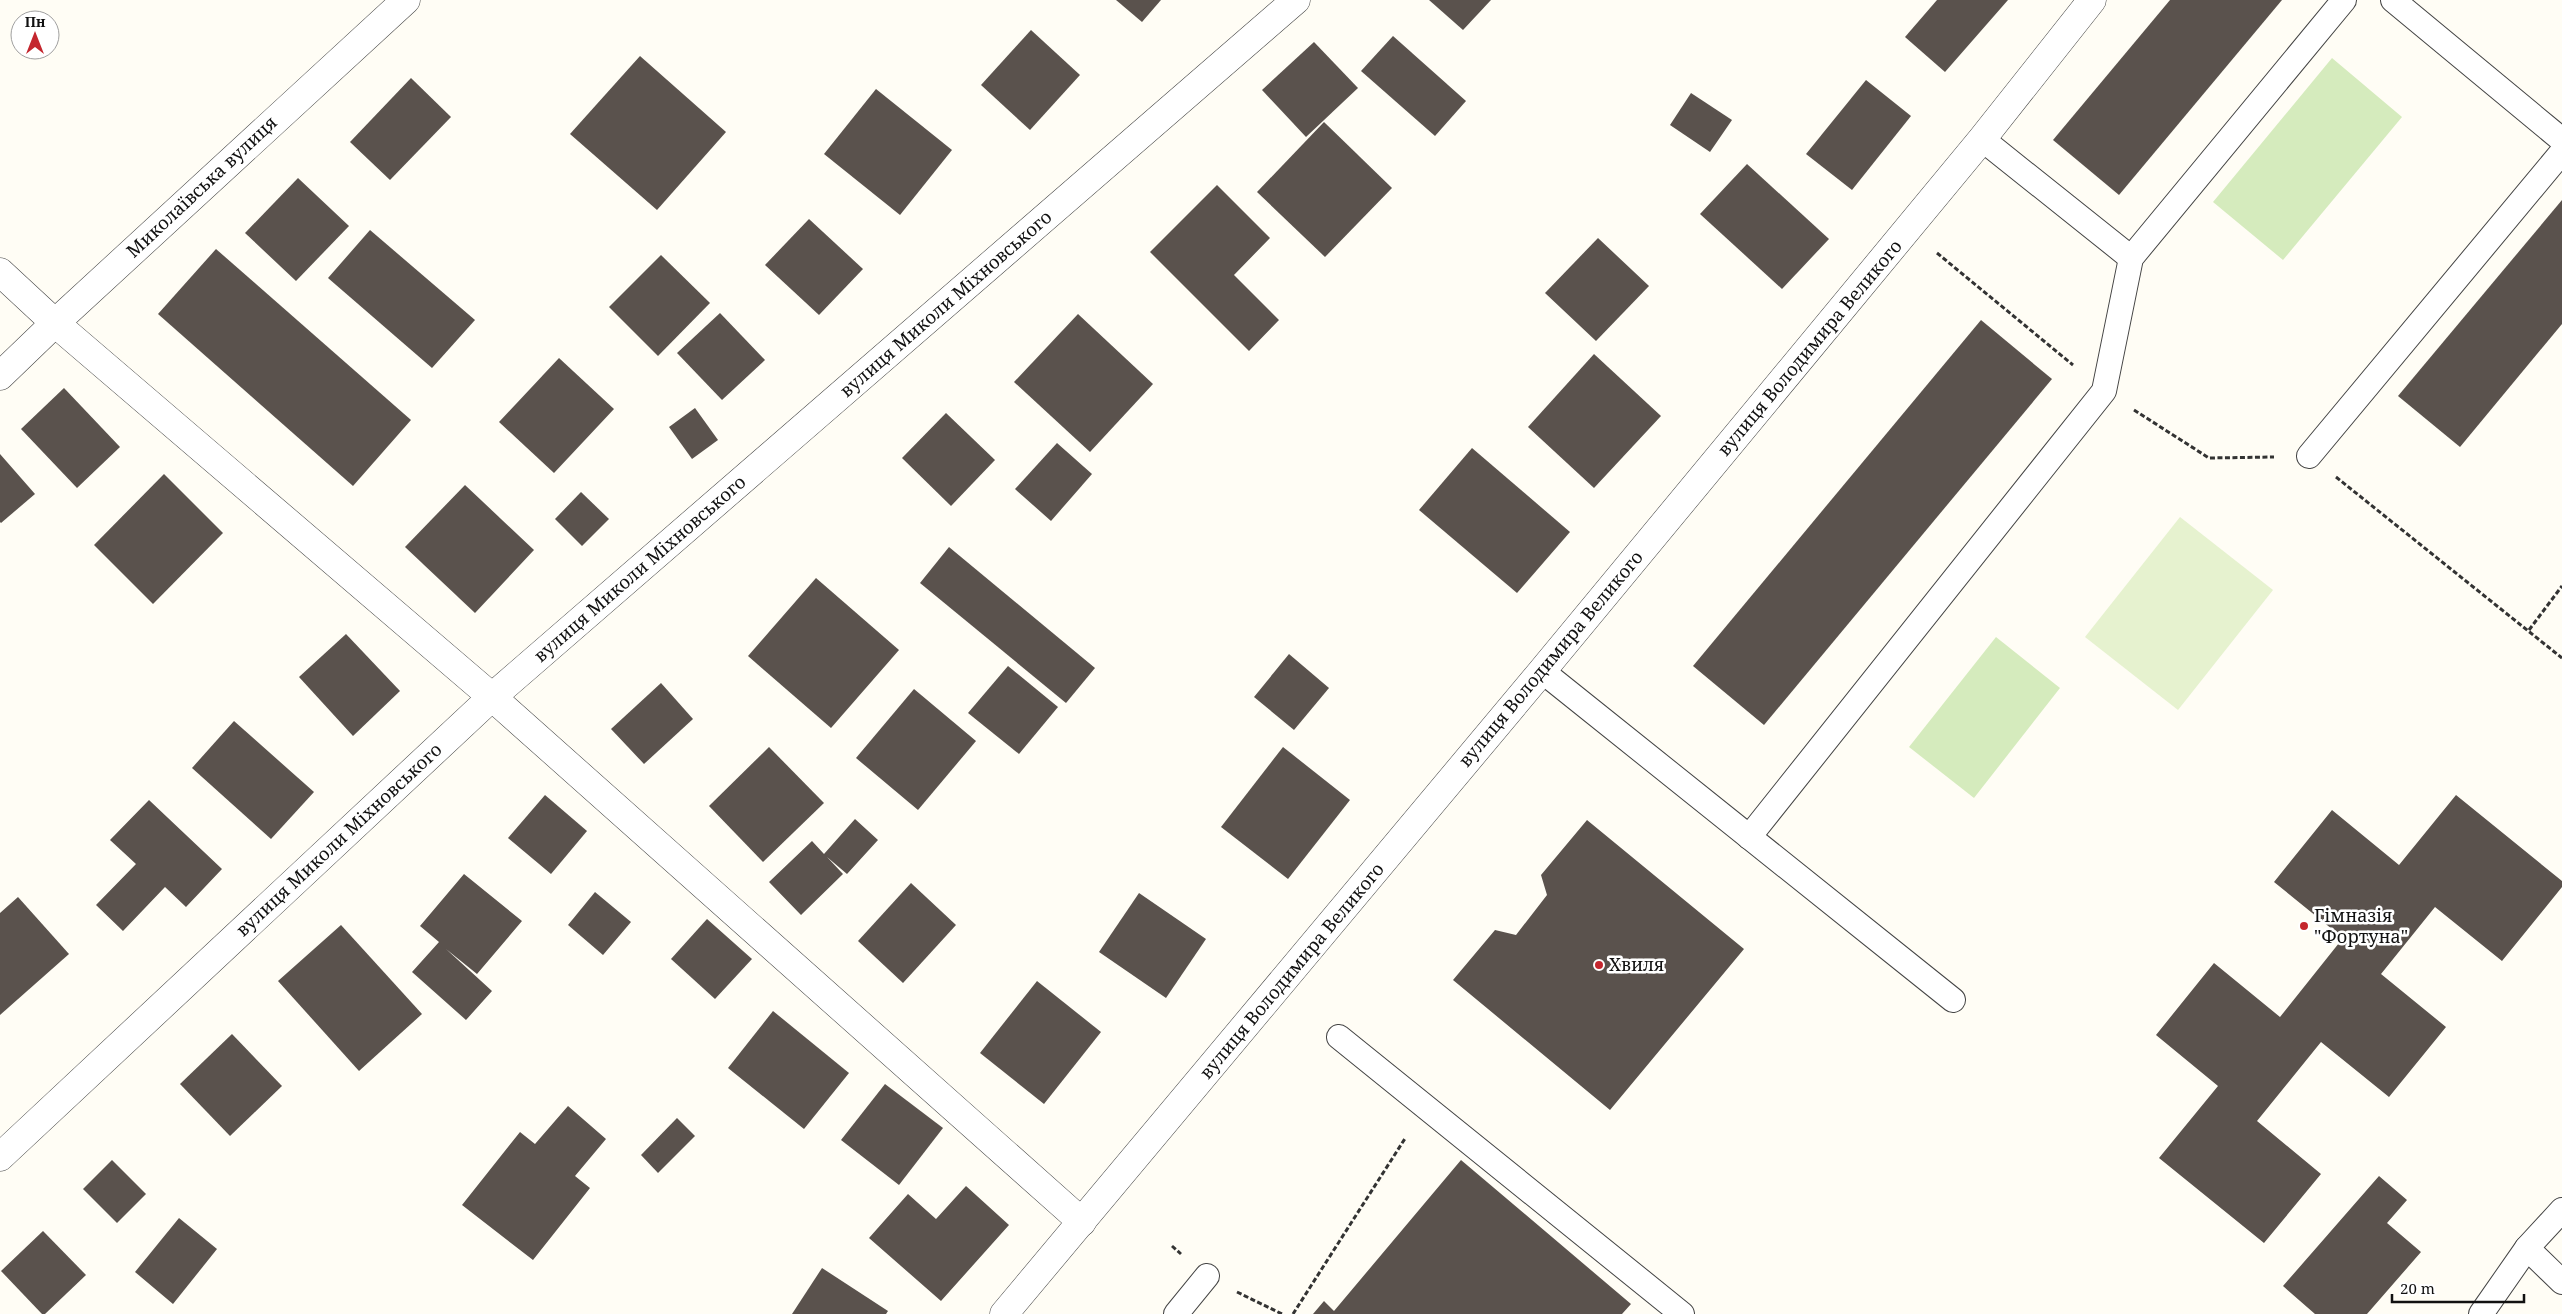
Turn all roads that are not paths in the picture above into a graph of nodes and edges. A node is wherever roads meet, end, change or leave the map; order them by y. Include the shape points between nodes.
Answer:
1 (406, 0) edge
2 (2092, 0) edge
3 (2344, 0) edge
4 (2393, 0) edge
5 (1286, 3) edge
6 (1982, 139) junction
7 (2562, 140) edge
8 (2562, 152) edge
9 (2131, 258) junction
10 (0, 272) edge
11 (54, 322) junction
12 (0, 376) edge
13 (2309, 456) road end
14 (1542, 671) junction
15 (492, 697) junction
16 (1749, 837) junction
17 (1953, 1000) dead end
18 (1339, 1037) dead end
19 (0, 1157) edge
20 (2562, 1210) edge
21 (1082, 1222) junction
22 (2527, 1248) junction
23 (1207, 1276) dead end
24 (2562, 1282) edge
25 (1004, 1314) edge
26 (1176, 1314) edge
27 (1682, 1314) edge
28 (2481, 1314) edge

1 - 11 street, Миколаївська вулиця
2 - 6 street, вулиця Володимира Великого
3 - 9 lane
4 - 7 lane
5 - 15 street, вулиця Миколи Міхновського
6 - 9 lane
6 - 14 street, вулиця Володимира Великого
8 - 13 lane
9 - 16 lane via 2104,391
10 - 11 street
11 - 12 street, Миколаївська вулиця
11 - 15 street
14 - 16 lane
14 - 21 street, вулиця Володимира Великого
15 - 19 street, вулиця Миколи Міхновського
15 - 21 street
16 - 17 lane
18 - 27 lane
20 - 22 lane
21 - 25 street, вулиця Володимира Великого
22 - 24 lane
22 - 28 lane
23 - 26 lane

